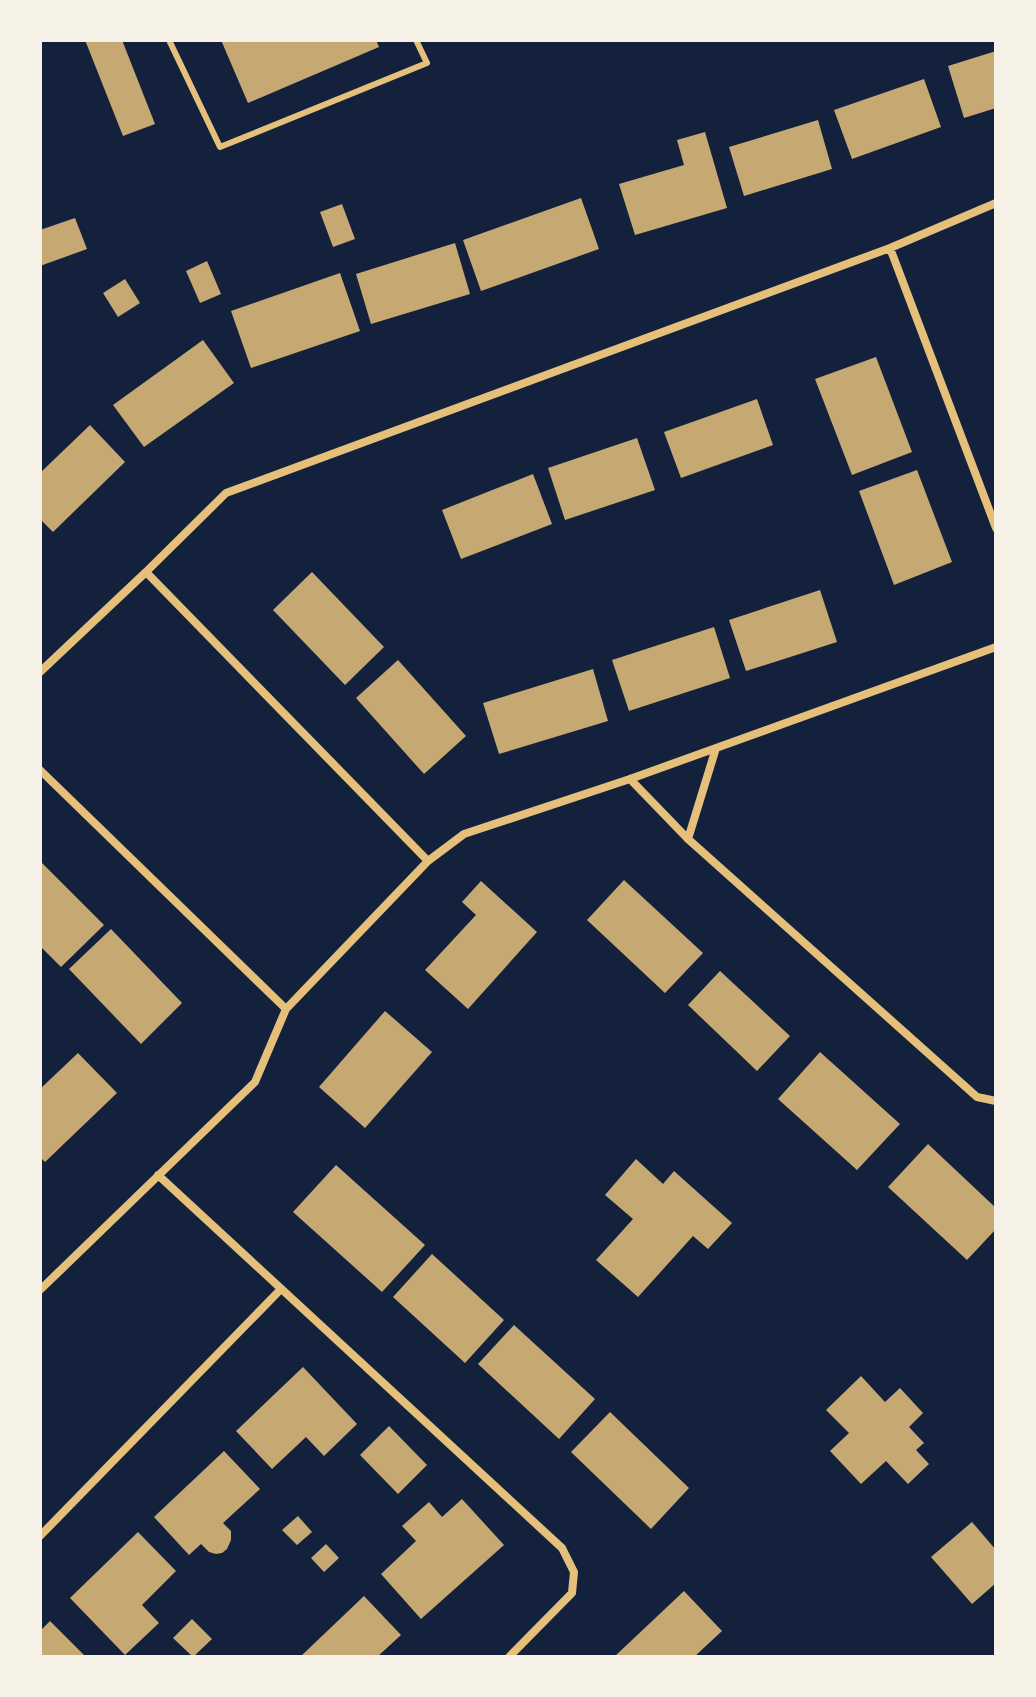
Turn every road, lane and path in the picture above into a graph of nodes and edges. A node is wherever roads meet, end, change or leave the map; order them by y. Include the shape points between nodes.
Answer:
1 (169, 40) edge
2 (416, 40) edge
3 (996, 203) edge
4 (890, 248) junction
5 (996, 528) edge
6 (146, 572) junction
7 (996, 647) edge
8 (40, 672) edge
9 (716, 748) junction
10 (40, 770) edge
11 (630, 779) junction
12 (688, 839) junction
13 (428, 861) junction
14 (286, 1009) junction
15 (996, 1101) edge
16 (158, 1175) junction
17 (281, 1289) junction
18 (40, 1290) edge
19 (40, 1536) edge
20 (509, 1657) edge

1 - 2 lane via 220,147 427,63
3 - 4 street
4 - 5 street
4 - 6 street via 226,493
6 - 8 street
6 - 13 street
7 - 9 street
9 - 11 street
9 - 12 street
10 - 14 street
11 - 12 street
11 - 13 street via 464,834
12 - 15 street via 977,1097
13 - 14 street
14 - 16 street via 255,1082
16 - 17 street
16 - 18 street
17 - 19 street
17 - 20 street via 562,1548 574,1572 572,1593

